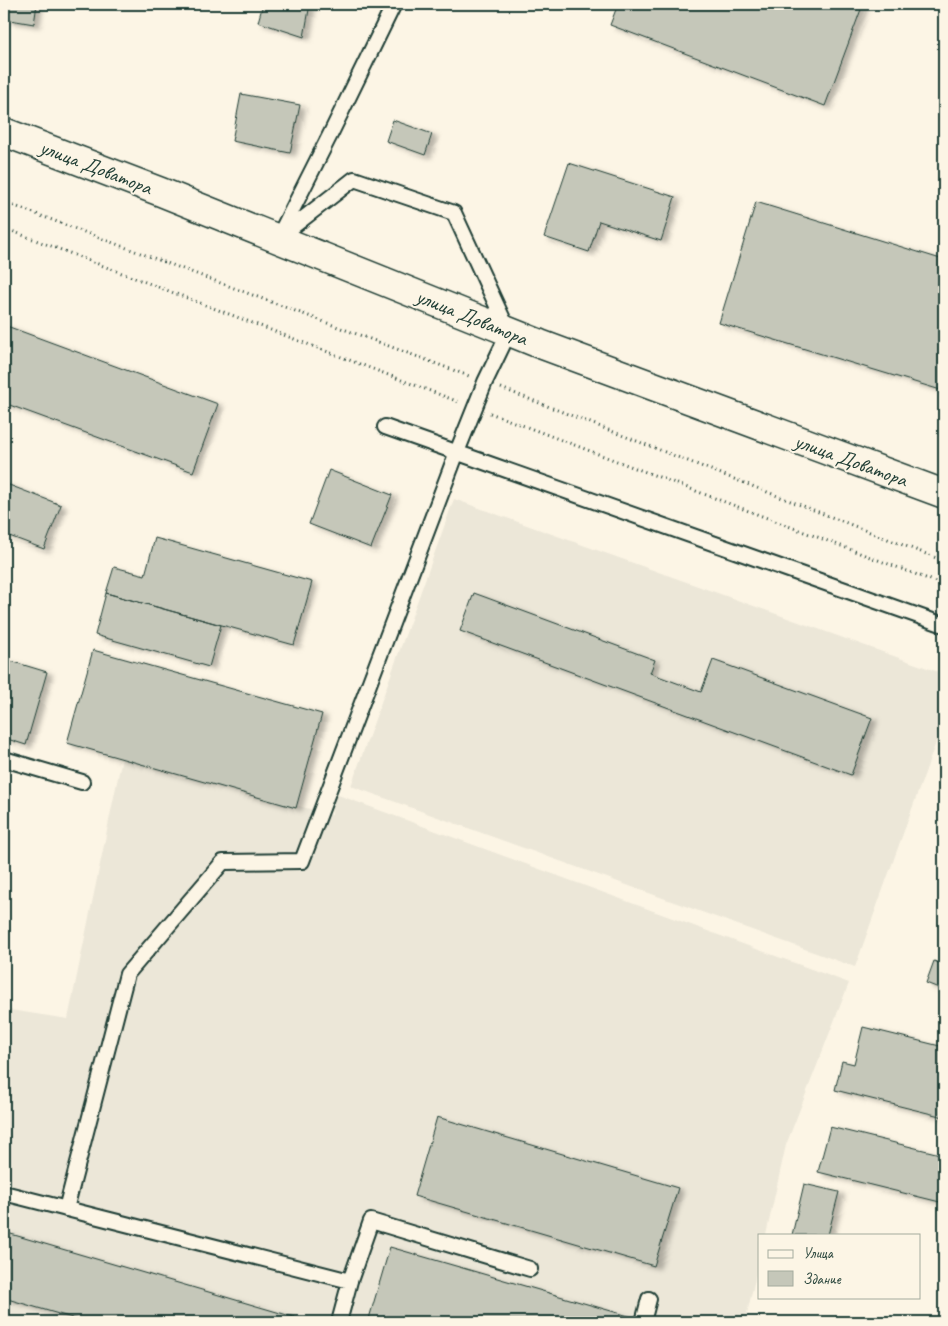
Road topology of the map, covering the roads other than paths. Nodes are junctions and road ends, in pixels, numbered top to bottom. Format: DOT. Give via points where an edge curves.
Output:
graph roads {
  1 [pos="394,4"];
  2 [pos="4,132"];
  3 [pos="277,239"];
  4 [pos="509,332"];
  5 [pos="385,427"];
  6 [pos="458,452"];
  7 [pos="944,494"];
  8 [pos="944,625"];
  9 [pos="4,760"];
  10 [pos="82,782"];
  11 [pos="4,1193"];
  12 [pos="66,1209"];
  13 [pos="530,1269"];
  14 [pos="350,1281"];
  15 [pos="650,1299"];
  16 [pos="339,1322"];
  17 [pos="643,1322"];
  1 -- 3 [label="lane"];
  2 -- 3 [label="main road, улица Доватора"];
  3 -- 4 [label="main road, улица Доватора"];
  3 -- 4 [label="lane" via="354,179 454,213"];
  4 -- 6 [label="lane" via="485,382"];
  4 -- 7 [label="main road, улица Доватора"];
  5 -- 6 [label="lane"];
  6 -- 8 [label="lane"];
  6 -- 12 [label="lane" via="302,861 224,862 127,974"];
  9 -- 10 [label="lane"];
  11 -- 12 [label="lane"];
  12 -- 14 [label="lane"];
  13 -- 14 [label="lane" via="371,1221"];
  14 -- 16 [label="lane"];
  15 -- 17 [label="lane"];
}
